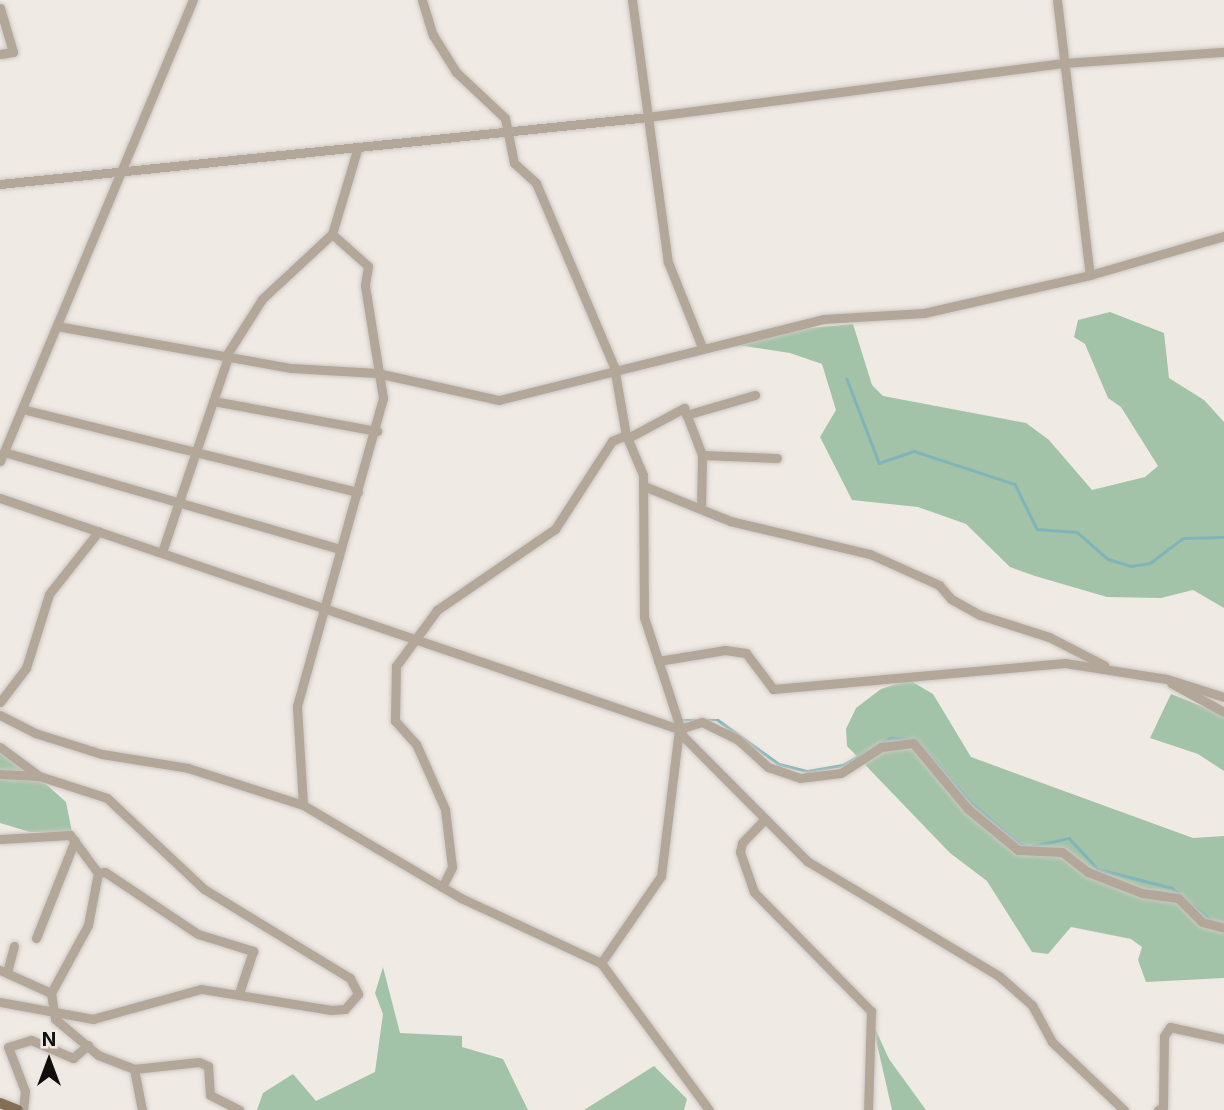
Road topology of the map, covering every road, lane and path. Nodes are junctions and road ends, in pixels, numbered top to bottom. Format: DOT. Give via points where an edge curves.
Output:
graph roads {
  1 [pos="193,0"];
  2 [pos="422,0"];
  3 [pos="632,0"];
  4 [pos="1056,0"];
  5 [pos="0,8"];
  6 [pos="1224,52"];
  7 [pos="0,54"];
  8 [pos="1065,63"];
  9 [pos="648,117"];
  10 [pos="506,132"];
  11 [pos="358,147"];
  12 [pos="121,172"];
  13 [pos="0,184"];
  14 [pos="332,234"];
  15 [pos="1224,236"];
  16 [pos="1090,275"];
  17 [pos="57,326"];
  18 [pos="702,347"];
  19 [pos="227,357"];
  20 [pos="614,367"];
  21 [pos="377,373"];
  22 [pos="755,395"];
  23 [pos="213,401"];
  24 [pos="22,409"];
  25 [pos="686,415"];
  26 [pos="377,432"];
  27 [pos="627,436"];
  28 [pos="196,452"];
  29 [pos="702,455"];
  30 [pos="1,458"];
  31 [pos="778,458"];
  32 [pos="644,486"];
  33 [pos="358,492"];
  34 [pos="0,498"];
  35 [pos="178,503"];
  36 [pos="701,509"];
  37 [pos="99,531"];
  38 [pos="341,549"];
  39 [pos="162,552"];
  40 [pos="326,607"];
  41 [pos="413,637"];
  42 [pos="658,662"];
  43 [pos="1108,668"];
  44 [pos="1167,679"];
  45 [pos="1224,697"];
  46 [pos="0,702"];
  47 [pos="1224,712"];
  48 [pos="0,715"];
  49 [pos="679,729"];
  50 [pos="0,747"];
  51 [pos="0,774"];
  52 [pos="39,776"];
  53 [pos="303,805"];
  54 [pos="765,819"];
  55 [pos="0,839"];
  56 [pos="75,841"];
  57 [pos="98,873"];
  58 [pos="442,887"];
  59 [pos="1224,928"];
  60 [pos="36,938"];
  61 [pos="14,946"];
  62 [pos="601,963"];
  63 [pos="3,971"];
  64 [pos="51,993"];
  65 [pos="239,993"];
  66 [pos="0,1002"];
  67 [pos="54,1014"];
  68 [pos="1224,1039"];
  69 [pos="4,1044"];
  70 [pos="88,1045"];
  71 [pos="134,1069"];
  72 [pos="0,1103"];
  73 [pos="21,1110"];
  74 [pos="142,1110"];
  75 [pos="239,1110"];
  76 [pos="709,1110"];
  77 [pos="868,1110"];
  78 [pos="1124,1110"];
  79 [pos="1157,1110"];
  1 -- 12 [label="street"];
  2 -- 10 [label="street" via="433,35 456,72 505,118"];
  3 -- 9 [label="street"];
  4 -- 8 [label="street"];
  5 -- 7 [label="street" via="13,52"];
  6 -- 8 [label="street"];
  8 -- 9 [label="street"];
  8 -- 16 [label="street"];
  9 -- 10 [label="street"];
  9 -- 18 [label="street" via="667,262"];
  10 -- 11 [label="street"];
  10 -- 20 [label="street" via="514,163 536,183"];
  11 -- 12 [label="street"];
  11 -- 14 [label="street"];
  12 -- 13 [label="street"];
  12 -- 17 [label="street"];
  14 -- 19 [label="street" via="262,299"];
  14 -- 21 [label="street" via="368,266 365,285"];
  15 -- 16 [label="street"];
  16 -- 18 [label="street" via="924,313 823,319"];
  17 -- 19 [label="street"];
  17 -- 24 [label="street"];
  18 -- 20 [label="street"];
  19 -- 21 [label="street"];
  19 -- 23 [label="street"];
  20 -- 21 [label="street" via="499,400"];
  20 -- 27 [label="street"];
  21 -- 26 [label="street" via="383,398"];
  22 -- 25 [label="street"];
  23 -- 26 [label="street"];
  23 -- 28 [label="street"];
  24 -- 28 [label="street"];
  24 -- 30 [label="street"];
  25 -- 27 [label="street" via="684,408"];
  25 -- 29 [label="street"];
  26 -- 33 [label="street"];
  27 -- 32 [label="street"];
  27 -- 41 [label="street" via="612,441 555,529 437,610"];
  28 -- 33 [label="street"];
  28 -- 35 [label="street"];
  29 -- 31 [label="street"];
  29 -- 36 [label="street"];
  30 -- 35 [label="street"];
  32 -- 36 [label="street"];
  32 -- 42 [label="street" via="645,617"];
  33 -- 38 [label="street"];
  34 -- 37 [label="street"];
  35 -- 38 [label="street"];
  35 -- 39 [label="street"];
  36 -- 43 [label="street" via="870,554 939,585 951,599 980,615 1049,637"];
  37 -- 39 [label="street"];
  37 -- 46 [label="street" via="49,594 26,668"];
  38 -- 40 [label="street"];
  39 -- 40 [label="street"];
  40 -- 41 [label="street"];
  40 -- 53 [label="street" via="298,706"];
  41 -- 49 [label="street"];
  41 -- 58 [label="street" via="392,678 392,710 416,744 445,809 452,867"];
  42 -- 43 [label="street" via="724,650 746,653 773,689 1065,663"];
  42 -- 49 [label="street"];
  43 -- 44 [label="street"];
  44 -- 45 [label="street"];
  44 -- 47 [label="street"];
  48 -- 53 [label="street" via="35,733 102,754 197,770"];
  49 -- 54 [label="street"];
  49 -- 59 [label="street" via="702,722 723,730 768,767 800,778 841,773 881,747 913,743 925,751 968,809 1018,850 1062,852 1088,872 1142,893 1178,898 1202,922"];
  49 -- 62 [label="street" via="661,876"];
  50 -- 52 [label="street"];
  51 -- 52 [label="street"];
  52 -- 65 [label="street" via="107,798 204,889 350,978 358,994 345,1009 331,1010"];
  53 -- 58 [label="street"];
  54 -- 77 [label="street" via="742,843 740,852 754,892 871,1011"];
  54 -- 78 [label="street" via="834,880 999,976 1032,1005 1052,1042"];
  55 -- 56 [label="street" via="52,834"];
  56 -- 57 [label="street"];
  56 -- 60 [label="street"];
  57 -- 64 [label="street" via="88,925"];
  57 -- 65 [label="street" via="106,872 198,934 253,951"];
  58 -- 62 [label="street"];
  61 -- 63 [label="street"];
  62 -- 76 [label="street"];
  63 -- 64 [label="street"];
  64 -- 67 [label="street"];
  65 -- 67 [label="street" via="201,989 93,1019"];
  66 -- 67 [label="street"];
  67 -- 70 [label="street"];
  68 -- 79 [label="street" via="1170,1027 1164,1036 1163,1107"];
  69 -- 70 [label="street" via="30,1040 74,1058"];
  69 -- 73 [label="street" via="25,1091"];
  70 -- 71 [label="street" via="99,1055"];
  71 -- 74 [label="street"];
  71 -- 75 [label="street" via="199,1062 208,1066 210,1096"];
  72 -- 73 [label="main road"];
}
